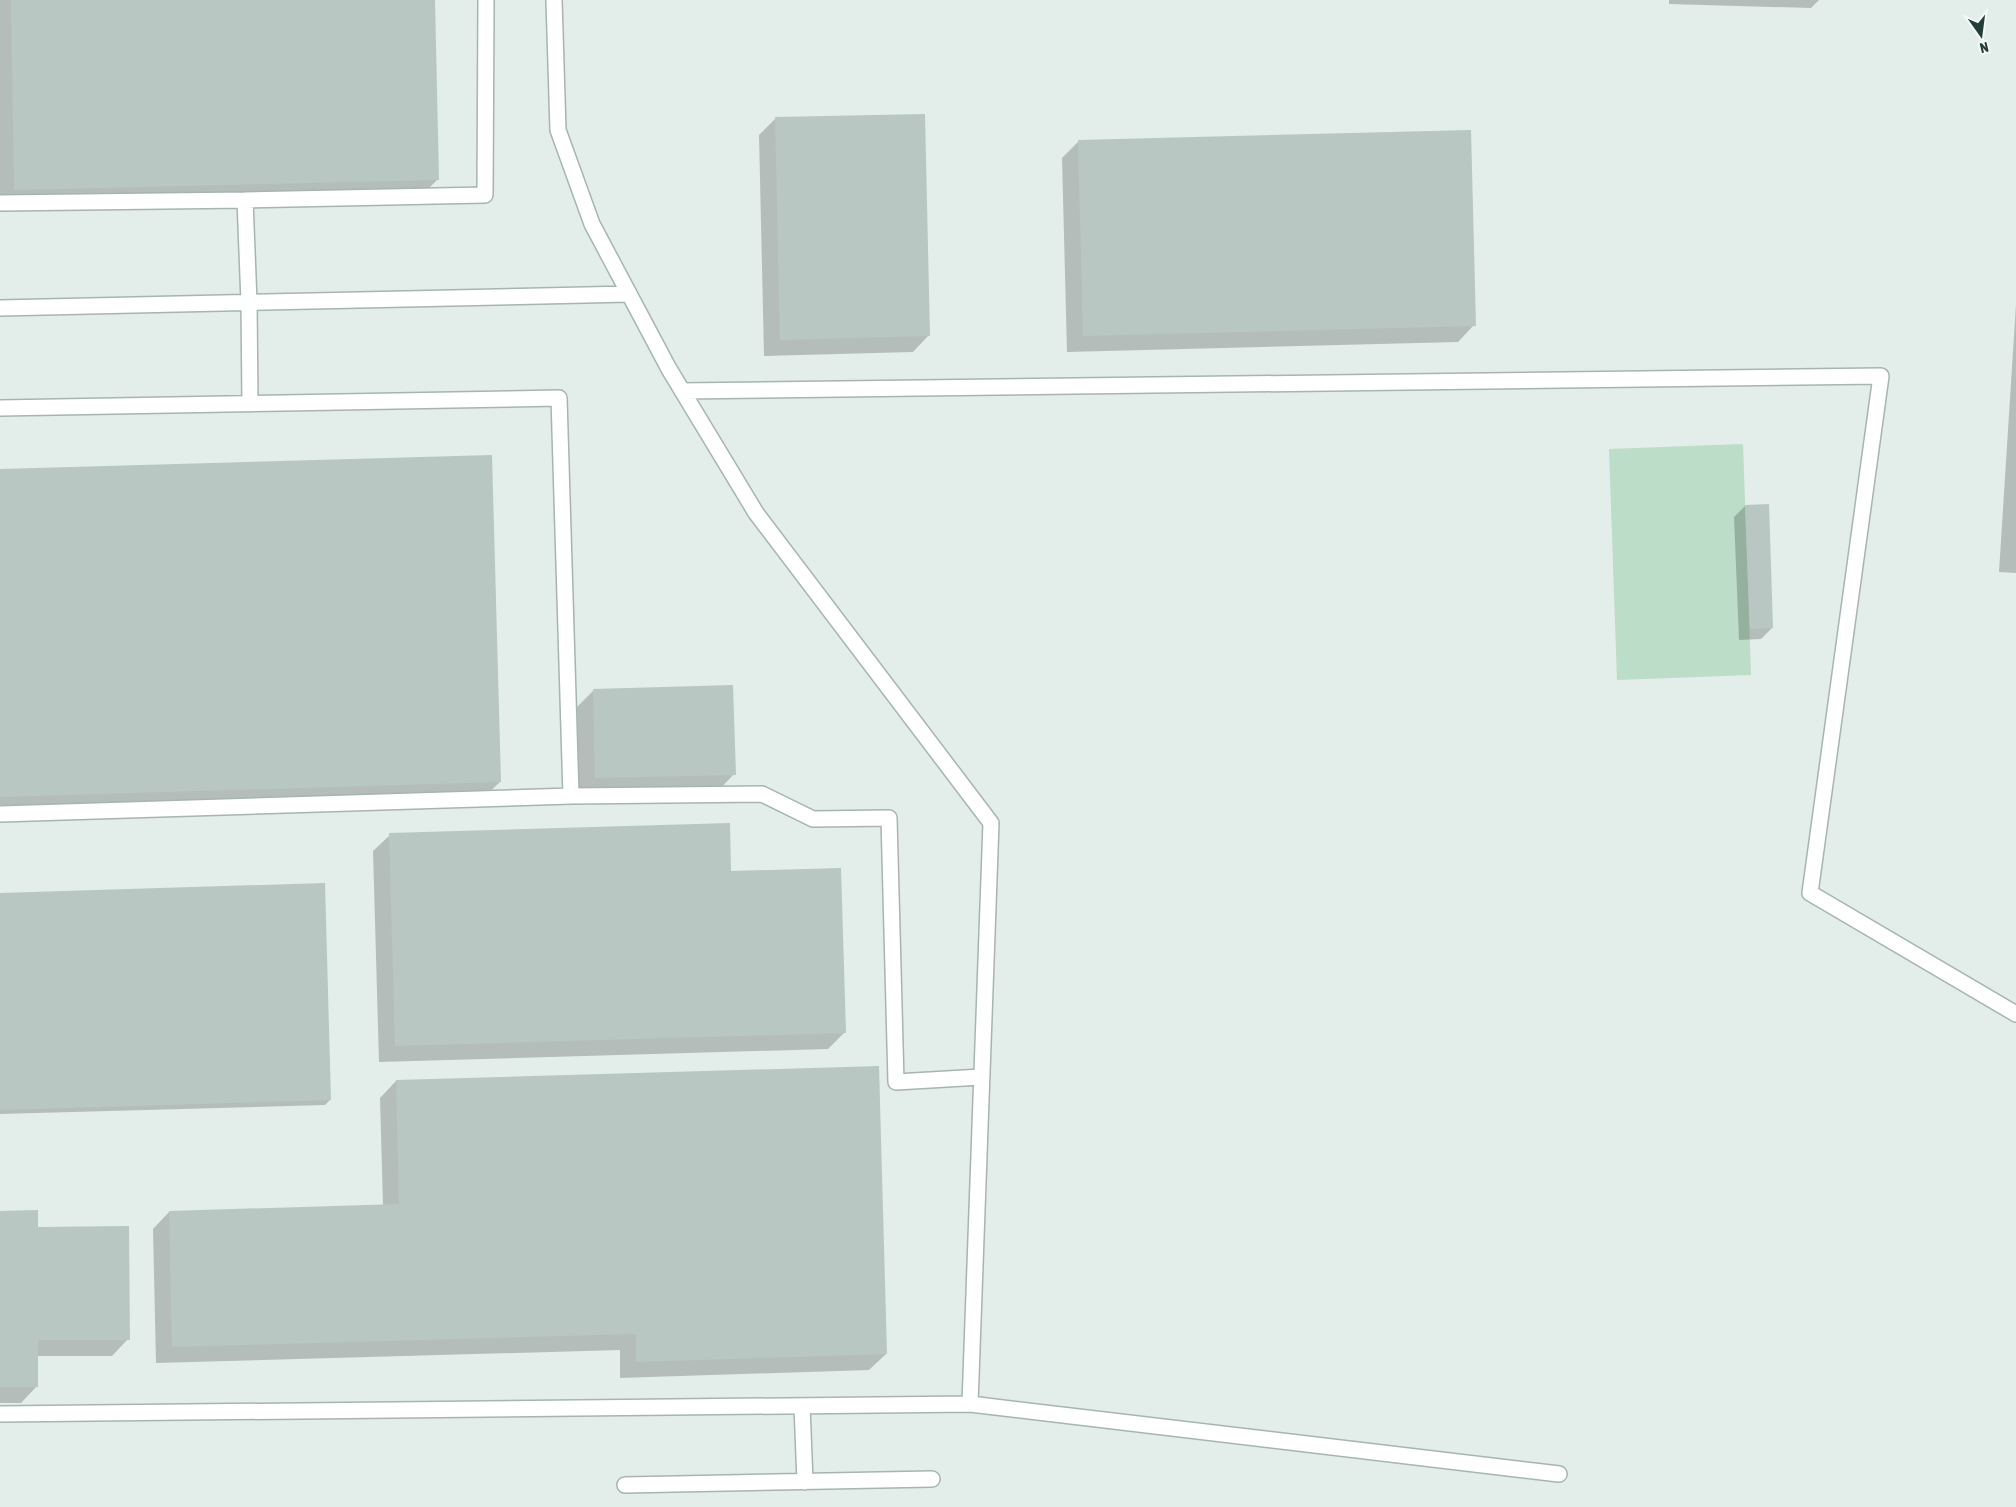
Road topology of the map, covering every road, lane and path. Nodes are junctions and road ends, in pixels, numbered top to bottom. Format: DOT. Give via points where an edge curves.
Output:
graph roads {
  1 [pos="486,0"];
  2 [pos="554,0"];
  3 [pos="245,200"];
  4 [pos="0,204"];
  5 [pos="629,294"];
  6 [pos="249,302"];
  7 [pos="0,308"];
  8 [pos="682,391"];
  9 [pos="250,404"];
  10 [pos="0,408"];
  11 [pos="571,796"];
  12 [pos="0,814"];
  13 [pos="2016,1014"];
  14 [pos="981,1077"];
  15 [pos="970,1404"];
  16 [pos="802,1406"];
  17 [pos="0,1414"];
  18 [pos="1558,1474"];
  19 [pos="932,1480"];
  20 [pos="805,1482"];
  21 [pos="625,1485"];
  1 -- 3 [label="lane" via="485,195"];
  2 -- 5 [label="lane" via="558,130 592,224"];
  3 -- 4 [label="lane"];
  3 -- 6 [label="lane"];
  5 -- 6 [label="lane"];
  5 -- 8 [label="lane"];
  6 -- 7 [label="lane"];
  6 -- 9 [label="lane"];
  8 -- 13 [label="lane" via="1881,376 1810,893"];
  8 -- 14 [label="lane" via="756,514 990,823"];
  9 -- 10 [label="lane"];
  9 -- 11 [label="lane" via="559,398"];
  11 -- 12 [label="lane"];
  11 -- 14 [label="lane" via="762,794 813,819 889,818 896,1082"];
  14 -- 15 [label="lane"];
  15 -- 16 [label="lane"];
  15 -- 18 [label="lane"];
  16 -- 17 [label="lane"];
  16 -- 20 [label="lane"];
  19 -- 20 [label="lane"];
  20 -- 21 [label="lane"];
}
